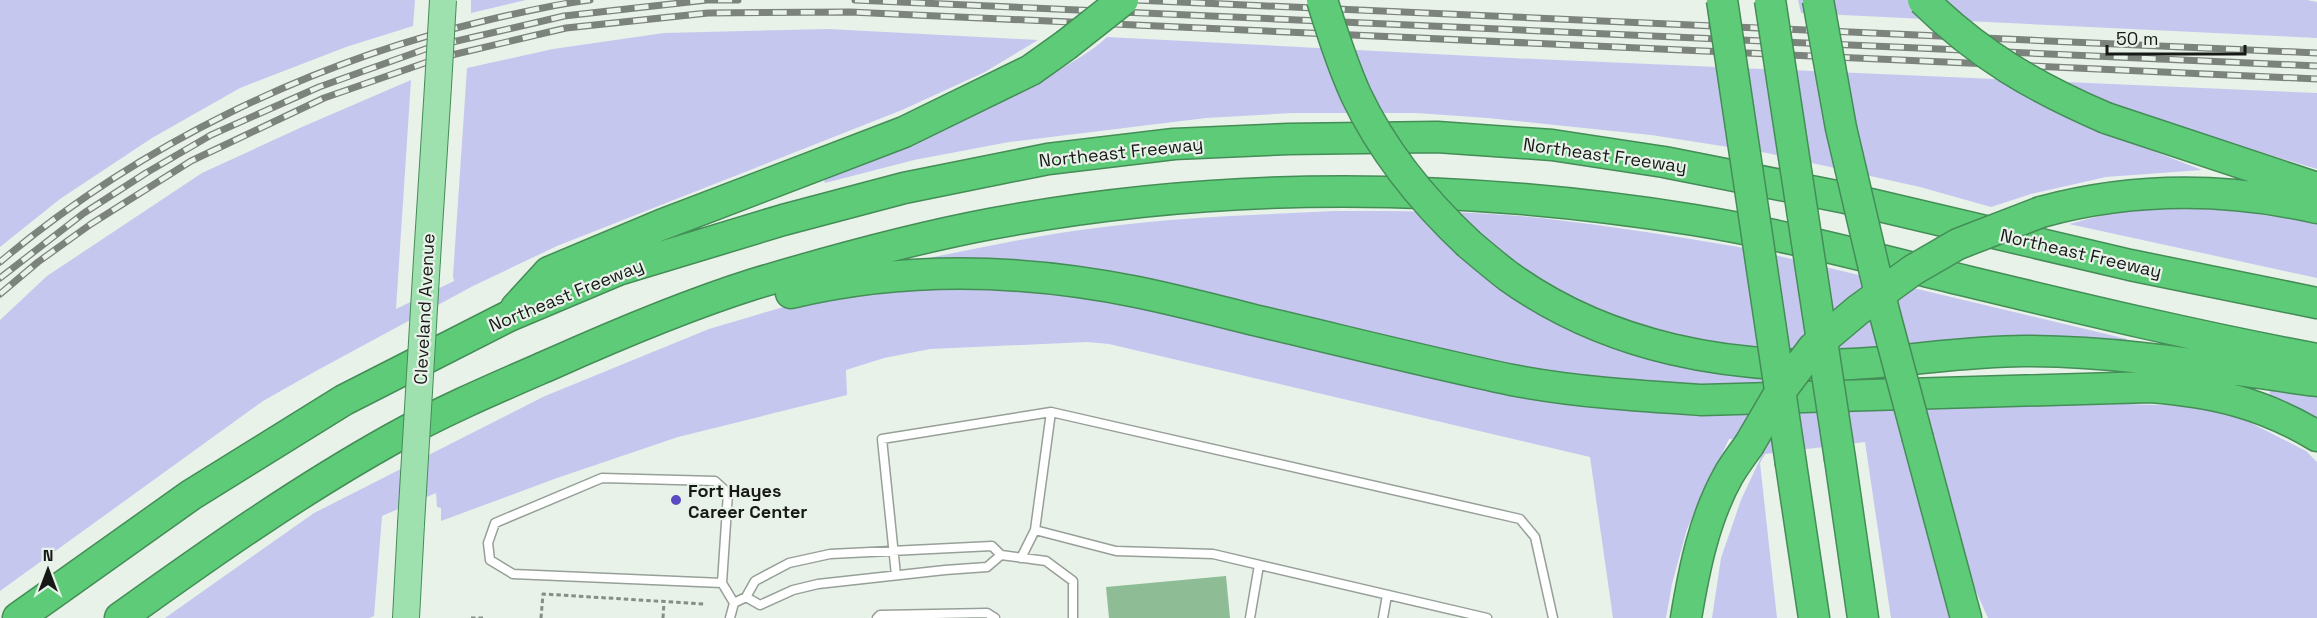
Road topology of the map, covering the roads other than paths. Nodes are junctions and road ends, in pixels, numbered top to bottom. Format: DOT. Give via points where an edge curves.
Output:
graph roads {
  1 [pos="443,0"];
  2 [pos="1123,0"];
  3 [pos="1322,0"];
  4 [pos="1722,0"];
  5 [pos="1770,0"];
  6 [pos="1818,0"];
  7 [pos="1923,0"];
  8 [pos="2317,188"];
  9 [pos="2317,208"];
  10 [pos="2317,303"];
  11 [pos="508,316"];
  12 [pos="630,329"];
  13 [pos="2317,358"];
  14 [pos="2317,381"];
  15 [pos="1051,412"];
  16 [pos="2317,436"];
  17 [pos="1749,445"];
  18 [pos="1035,530"];
  19 [pos="894,551"];
  20 [pos="1001,555"];
  21 [pos="1021,558"];
  22 [pos="1259,565"];
  23 [pos="896,575"];
  24 [pos="722,583"];
  25 [pos="1387,595"];
  26 [pos="746,597"];
  27 [pos="734,603"];
  28 [pos="18,618"];
  29 [pos="120,618"];
  30 [pos="406,618"];
  31 [pos="730,618"];
  32 [pos="877,618"];
  33 [pos="995,618"];
  34 [pos="1073,618"];
  35 [pos="1250,618"];
  36 [pos="1383,618"];
  37 [pos="1486,618"];
  38 [pos="1553,618"];
  39 [pos="1686,618"];
  40 [pos="1703,618"];
  41 [pos="1814,618"];
  42 [pos="1863,618"];
  43 [pos="1966,618"];
  1 -- 30 [label="main road, Cleveland Avenue, bridge"];
  2 -- 11 [label="highway, bridge" via="1031,70 904,132 549,272"];
  3 -- 14 [label="highway, bridge" via="1357,97 1405,175 1439,216 1509,276 1602,328 1700,357 1739,362 1853,364 1969,353 2098,353"];
  4 -- 41 [label="highway, bridge"];
  5 -- 42 [label="highway, bridge"];
  6 -- 43 [label="highway, bridge" via="1841,128 1884,311"];
  7 -- 8 [label="highway, bridge" via="1995,61 2062,99 2106,118"];
  9 -- 17 [label="highway, bridge" via="2279,199 2168,192 2082,201 2001,226 1958,244 1913,270 1813,348 1780,392"];
  10 -- 11 [label="highway, Northeast Freeway" via="1664,162 1552,145 1437,137 1174,144 1048,159 904,188 783,220 618,270"];
  11 -- 28 [label="highway, Northeast Freeway" via="344,400 191,495"];
  12 -- 13 [label="highway" via="749,286 990,224 1124,204 1246,194 1369,191 1483,195 1698,220 2159,327"];
  12 -- 16 [label="highway" via="817,286 951,273 1016,275 1138,292 1515,380 1588,390 1702,400 2151,387 2232,399 2268,410"];
  12 -- 29 [label="highway" via="458,405 390,440 220,547"];
  15 -- 18 [label="lane"];
  15 -- 19 [label="lane" via="882,439"];
  15 -- 38 [label="lane" via="1520,519 1535,537"];
  17 -- 39 [label="highway" via="1728,476 1709,522 1694,570"];
  17 -- 40 [label="highway" via="1714,543"];
  18 -- 21 [label="lane"];
  18 -- 22 [label="lane" via="1116,551 1213,554"];
  19 -- 20 [label="lane" via="992,546"];
  19 -- 23 [label="lane"];
  19 -- 26 [label="lane" via="830,554 789,562 755,581"];
  20 -- 21 [label="lane"];
  20 -- 23 [label="lane" via="987,567"];
  21 -- 34 [label="lane" via="1046,561 1073,581"];
  22 -- 25 [label="lane"];
  22 -- 35 [label="lane"];
  23 -- 26 [label="lane" via="818,584 760,605"];
  24 -- 24 [label="lane" via="513,574 490,560 488,543 495,523 602,478 715,481 728,493"];
  24 -- 27 [label="lane"];
  25 -- 36 [label="lane"];
  25 -- 37 [label="lane"];
  26 -- 27 [label="lane"];
  27 -- 31 [label="lane"];
  32 -- 33 [label="lane" via="987,613"];
}
